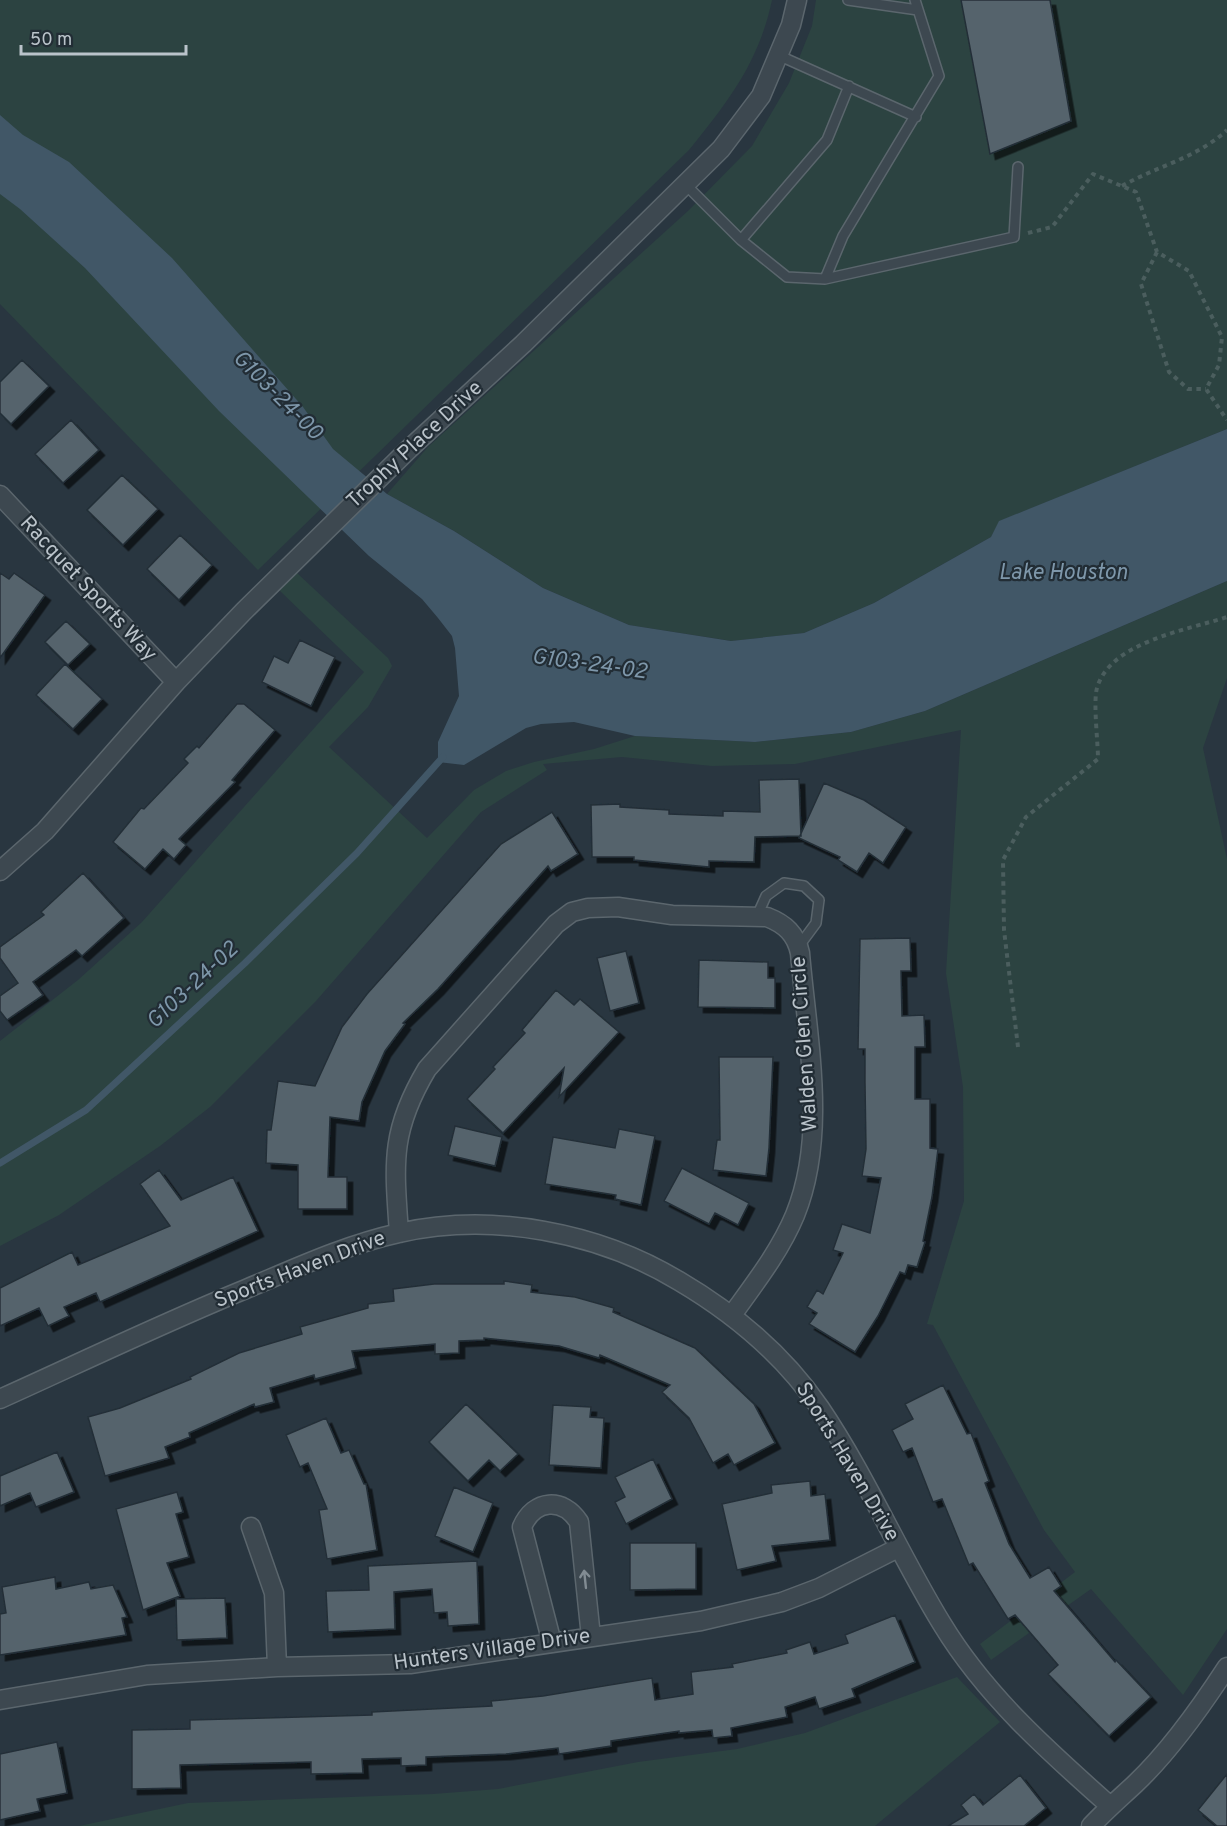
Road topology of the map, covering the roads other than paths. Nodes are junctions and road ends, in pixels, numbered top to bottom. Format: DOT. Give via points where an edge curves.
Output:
graph roads {
  1 [pos="797,0"];
  2 [pos="848,0"];
  3 [pos="917,5"];
  4 [pos="780,56"];
  5 [pos="849,86"];
  6 [pos="916,117"];
  7 [pos="1018,167"];
  8 [pos="685,184"];
  9 [pos="741,240"];
  10 [pos="825,279"];
  11 [pos="0,495"];
  12 [pos="176,682"];
  13 [pos="0,871"];
  14 [pos="757,916"];
  15 [pos="799,946"];
  16 [pos="399,1233"];
  17 [pos="732,1315"];
  18 [pos="0,1399"];
  19 [pos="251,1527"];
  20 [pos="898,1548"];
  21 [pos="591,1637"];
  22 [pos="552,1643"];
  23 [pos="277,1667"];
  24 [pos="1227,1667"];
  25 [pos="0,1700"];
  26 [pos="1109,1805"];
  27 [pos="1091,1826"];
  1 -- 4 [label="street, Trophy Place Drive"];
  2 -- 3 [label="lane"];
  3 -- 6 [label="lane" via="939,76"];
  4 -- 5 [label="lane"];
  4 -- 8 [label="street, Trophy Place Drive" via="743,123"];
  5 -- 6 [label="lane"];
  5 -- 9 [label="lane" via="827,140"];
  6 -- 10 [label="lane" via="843,236"];
  7 -- 10 [label="lane" via="1014,237"];
  8 -- 9 [label="lane"];
  8 -- 12 [label="street, Trophy Place Drive" via="300,555"];
  9 -- 10 [label="lane" via="787,277"];
  11 -- 12 [label="street, Racquet Sports Way"];
  12 -- 13 [label="street, Trophy Place Drive" via="45,831"];
  14 -- 15 [label="street, Walden Glen Circle" via="779,922 794,935"];
  14 -- 15 [label="lane" via="766,896 784,883 804,886 819,900 818,912 816,923"];
  14 -- 16 [label="street, Walden Glen Circle" via="672,915 588,908 572,912 556,924 427,1069 411,1095 395,1152"];
  15 -- 17 [label="street, Walden Glen Circle" via="813,1105 806,1176 789,1227"];
  16 -- 17 [label="street, Sports Haven Drive" via="467,1226 569,1236 654,1267"];
  16 -- 18 [label="street, Sports Haven Drive" via="316,1259"];
  17 -- 20 [label="street, Sports Haven Drive" via="768,1346 821,1409"];
  19 -- 23 [label="street" via="274,1593"];
  20 -- 21 [label="street, Hunters Village Drive" via="819,1588 752,1611"];
  20 -- 26 [label="street, Sports Haven Drive" via="975,1672 1040,1744"];
  21 -- 22 [label="street, Hunters Village Drive"];
  21 -- 22 [label="street, one-way" via="579,1522 572,1510 549,1505 528,1514 522,1527"];
  22 -- 23 [label="street, Hunters Village Drive" via="410,1664"];
  23 -- 25 [label="street, Hunters Village Drive" via="147,1675"];
  24 -- 26 [label="street" via="1136,1784"];
  26 -- 27 [label="street"];
}
